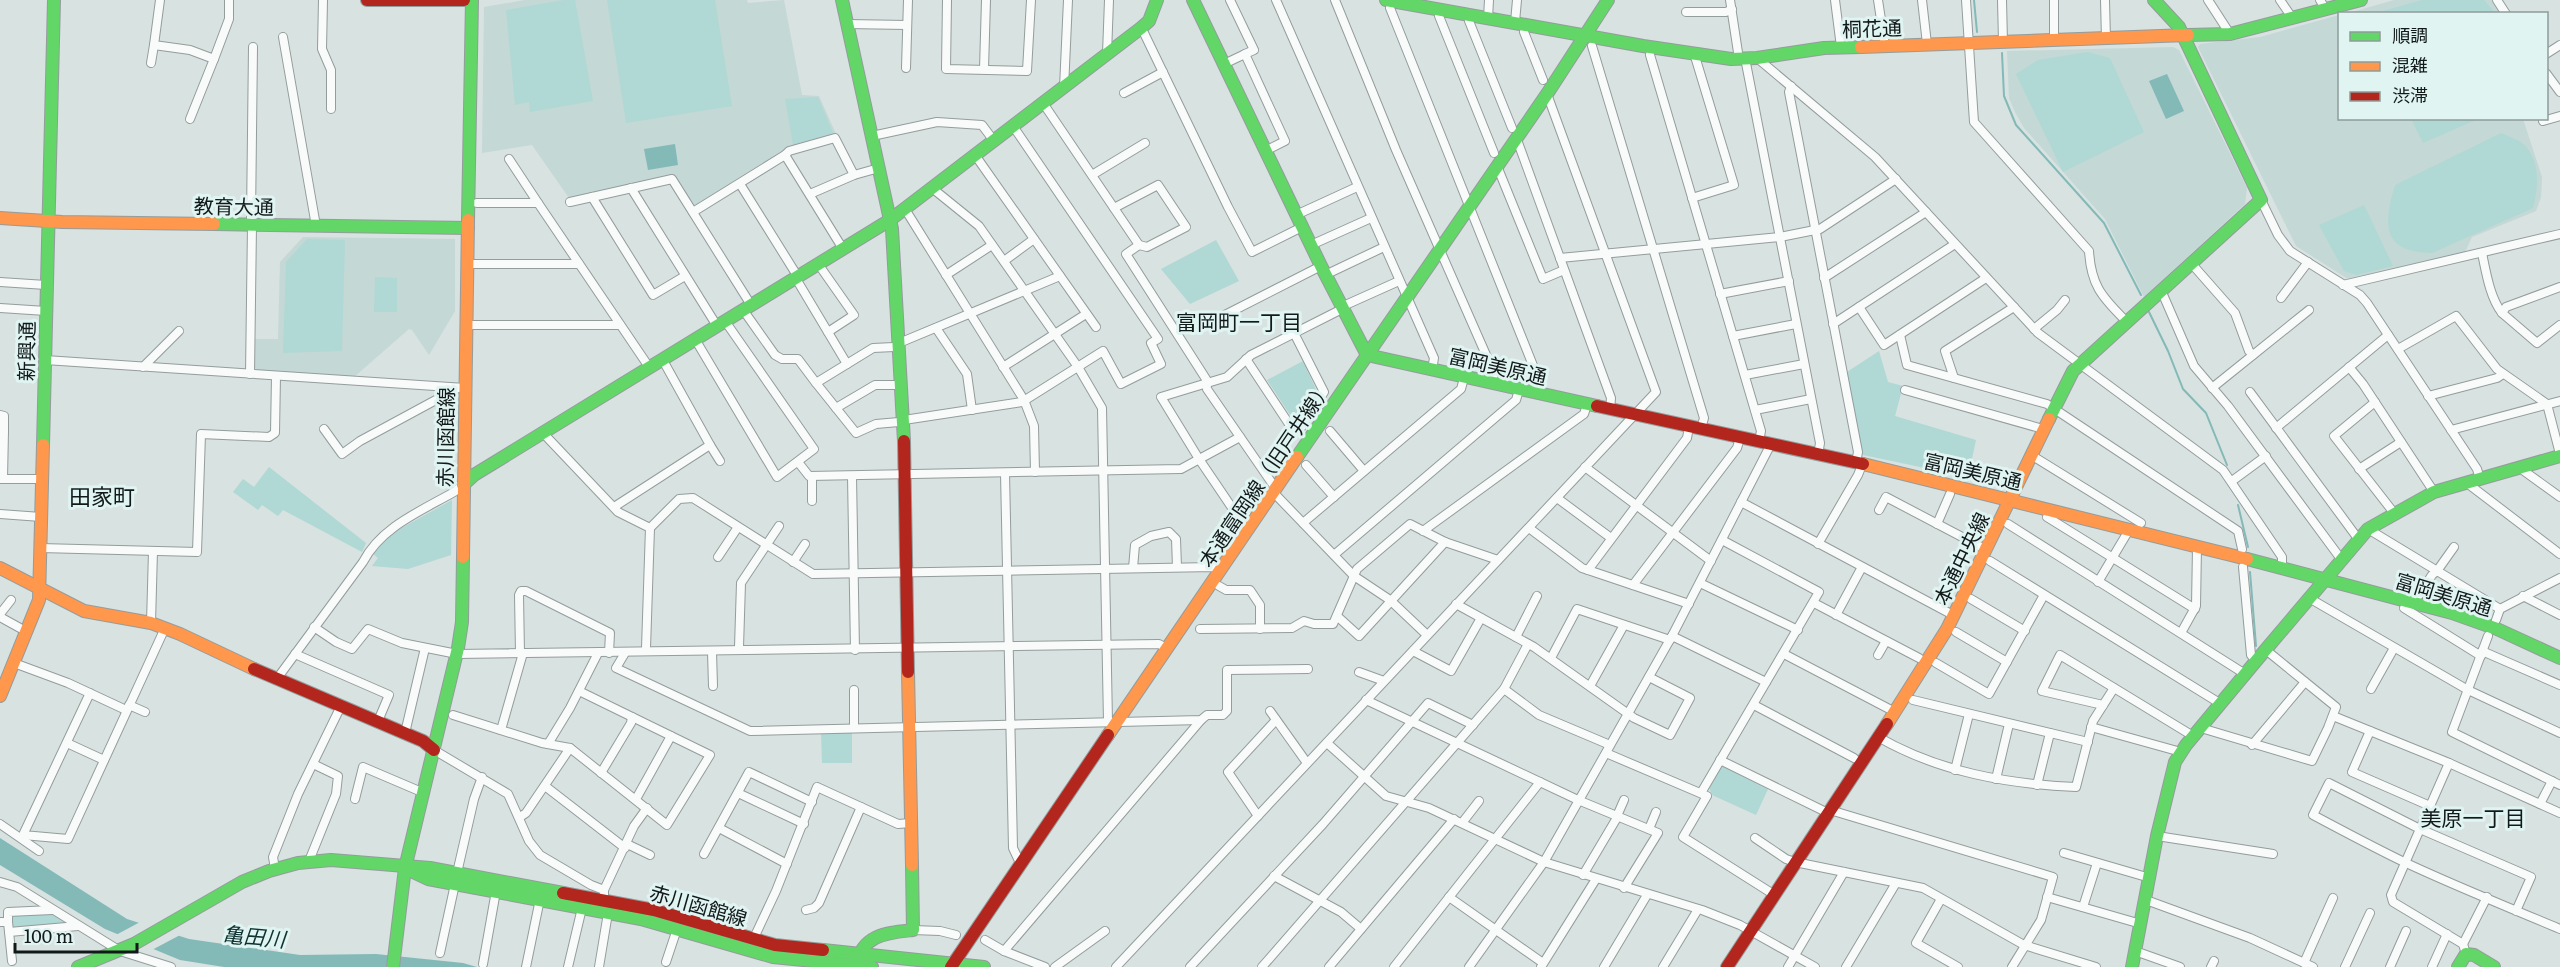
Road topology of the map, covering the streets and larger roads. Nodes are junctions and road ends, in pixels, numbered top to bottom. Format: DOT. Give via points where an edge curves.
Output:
graph roads {
  1 [pos="54,0"];
  2 [pos="160,0"];
  3 [pos="230,0"];
  4 [pos="323,0"];
  5 [pos="368,0"];
  6 [pos="464,0"];
  7 [pos="472,0"];
  8 [pos="842,0"];
  9 [pos="908,0"];
  10 [pos="947,0"];
  11 [pos="986,0"];
  12 [pos="1031,0"];
  13 [pos="1068,0"];
  14 [pos="1109,0"];
  15 [pos="1157,0"];
  16 [pos="1193,0"];
  17 [pos="1230,0"];
  18 [pos="1276,0"];
  19 [pos="1335,0"];
  20 [pos="1490,0"];
  21 [pos="1517,0"];
  22 [pos="1608,0"];
  23 [pos="1835,0"];
  24 [pos="1878,0"];
  25 [pos="1922,0"];
  26 [pos="1966,0"];
  27 [pos="2002,0"];
  28 [pos="2054,0"];
  29 [pos="2105,0"];
  30 [pos="2154,0"];
  31 [pos="2208,0"];
  32 [pos="2280,0"];
  33 [pos="2361,0"];
  34 [pos="1388,4"];
  35 [pos="1731,5"];
  36 [pos="2323,5"];
  37 [pos="1686,12"];
  38 [pos="1439,16"];
  39 [pos="1488,18"];
  40 [pos="2293,19"];
  41 [pos="1469,21"];
  42 [pos="1515,22"];
  43 [pos="847,24"];
  44 [pos="907,25"];
  45 [pos="1524,32"];
  46 [pos="1144,33"];
  47 [pos="2230,34"];
  48 [pos="1585,36"];
  49 [pos="2184,36"];
  50 [pos="283,37"];
  51 [pos="2106,39"];
  52 [pos="2054,40"];
  53 [pos="2003,42"];
  54 [pos="1970,43"];
  55 [pos="1928,44"];
  56 [pos="154,45"];
  57 [pos="253,46"];
  58 [pos="1592,46"];
  59 [pos="1885,46"];
  60 [pos="1841,47"];
  61 [pos="1694,53"];
  62 [pos="1107,54"];
  63 [pos="1245,54"];
  64 [pos="1650,55"];
  65 [pos="1747,58"];
  66 [pos="214,59"];
  67 [pos="151,63"];
  68 [pos="1224,64"];
  69 [pos="906,68"];
  70 [pos="984,69"];
  71 [pos="1163,72"];
  72 [pos="2548,74"];
  73 [pos="1543,81"];
  74 [pos="1791,86"];
  75 [pos="1064,88"];
  76 [pos="2560,92"];
  77 [pos="1124,93"];
  78 [pos="1547,94"];
  79 [pos="1043,103"];
  80 [pos="331,108"];
  81 [pos="190,119"];
  82 [pos="2546,120"];
  83 [pos="2543,121"];
  84 [pos="1013,126"];
  85 [pos="1514,133"];
  86 [pos="872,136"];
  87 [pos="994,141"];
  88 [pos="1145,142"];
  89 [pos="1265,151"];
  90 [pos="1494,153"];
  91 [pos="785,155"];
  92 [pos="975,155"];
  93 [pos="509,159"];
  94 [pos="1497,166"];
  95 [pos="879,168"];
  96 [pos="854,175"];
  97 [pos="1092,175"];
  98 [pos="1896,179"];
  99 [pos="740,184"];
  100 [pos="1358,187"];
  101 [pos="631,188"];
  102 [pos="932,188"];
  103 [pos="810,194"];
  104 [pos="592,197"];
  105 [pos="1692,198"];
  106 [pos="2261,200"];
  107 [pos="570,202"];
  108 [pos="477,203"];
  109 [pos="538,203"];
  110 [pos="1469,206"];
  111 [pos="1114,208"];
  112 [pos="905,209"];
  113 [pos="693,212"];
  114 [pos="1926,212"];
  115 [pos="1296,214"];
  116 [pos="0,218"];
  117 [pos="1371,218"];
  118 [pos="890,220"];
  119 [pos="252,221"];
  120 [pos="48,222"];
  121 [pos="316,226"];
  122 [pos="1302,227"];
  123 [pos="468,228"];
  124 [pos="1815,230"];
  125 [pos="2560,234"];
  126 [pos="1780,237"];
  127 [pos="1034,239"];
  128 [pos="992,244"];
  129 [pos="1706,244"];
  130 [pos="1955,244"];
  131 [pos="1139,245"];
  132 [pos="1311,245"];
  133 [pos="1384,247"];
  134 [pos="843,249"];
  135 [pos="1439,249"];
  136 [pos="1653,250"];
  137 [pos="2482,253"];
  138 [pos="1605,254"];
  139 [pos="1560,258"];
  140 [pos="1004,261"];
  141 [pos="2308,262"];
  142 [pos="2191,263"];
  143 [pos="467,264"];
  144 [pos="579,264"];
  145 [pos="821,268"];
  146 [pos="1564,270"];
  147 [pos="1323,271"];
  148 [pos="685,276"];
  149 [pos="946,276"];
  150 [pos="1060,276"];
  151 [pos="1824,278"];
  152 [pos="1986,278"];
  153 [pos="798,279"];
  154 [pos="1399,281"];
  155 [pos="1789,281"];
  156 [pos="0,282"];
  157 [pos="46,285"];
  158 [pos="2343,285"];
  159 [pos="2560,286"];
  160 [pos="2161,290"];
  161 [pos="1024,291"];
  162 [pos="1720,294"];
  163 [pos="1406,296"];
  164 [pos="2281,298"];
  165 [pos="2065,300"];
  166 [pos="1859,307"];
  167 [pos="2014,307"];
  168 [pos="0,308"];
  169 [pos="1341,308"];
  170 [pos="749,309"];
  171 [pos="46,310"];
  172 [pos="2310,310"];
  173 [pos="970,313"];
  174 [pos="2502,313"];
  175 [pos="1086,314"];
  176 [pos="2123,318"];
  177 [pos="1213,321"];
  178 [pos="721,323"];
  179 [pos="1796,324"];
  180 [pos="1833,324"];
  181 [pos="466,325"];
  182 [pos="620,325"];
  183 [pos="2560,325"];
  184 [pos="1096,327"];
  185 [pos="936,328"];
  186 [pos="2034,328"];
  187 [pos="179,331"];
  188 [pos="828,332"];
  189 [pos="1294,333"];
  190 [pos="1055,334"];
  191 [pos="1899,335"];
  192 [pos="2388,335"];
  193 [pos="1733,336"];
  194 [pos="695,339"];
  195 [pos="897,345"];
  196 [pos="2398,350"];
  197 [pos="1367,354"];
  198 [pos="2253,355"];
  199 [pos="1246,359"];
  200 [pos="45,360"];
  201 [pos="665,364"];
  202 [pos="847,364"];
  203 [pos="1804,364"];
  204 [pos="2080,365"];
  205 [pos="1078,366"];
  206 [pos="143,367"];
  207 [pos="650,367"];
  208 [pos="1003,367"];
  209 [pos="2349,367"];
  210 [pos="1432,370"];
  211 [pos="250,374"];
  212 [pos="2503,374"];
  213 [pos="1745,375"];
  214 [pos="276,376"];
  215 [pos="1464,378"];
  216 [pos="1954,378"];
  217 [pos="816,383"];
  218 [pos="1207,383"];
  219 [pos="1491,384"];
  220 [pos="897,385"];
  221 [pos="461,388"];
  222 [pos="2212,388"];
  223 [pos="1519,390"];
  224 [pos="1905,390"];
  225 [pos="2250,392"];
  226 [pos="1538,394"];
  227 [pos="2428,396"];
  228 [pos="1811,399"];
  229 [pos="1024,400"];
  230 [pos="2560,400"];
  231 [pos="2375,402"];
  232 [pos="2547,404"];
  233 [pos="1587,405"];
  234 [pos="836,408"];
  235 [pos="2054,408"];
  236 [pos="972,410"];
  237 [pos="1610,410"];
  238 [pos="1755,410"];
  239 [pos="0,415"];
  240 [pos="1636,415"];
  241 [pos="901,421"];
  242 [pos="1695,428"];
  243 [pos="2276,428"];
  244 [pos="324,429"];
  245 [pos="2043,429"];
  246 [pos="2451,430"];
  247 [pos="1330,431"];
  248 [pos="2,432"];
  249 [pos="543,433"];
  250 [pos="1240,437"];
  251 [pos="1740,438"];
  252 [pos="2401,442"];
  253 [pos="1765,443"];
  254 [pos="710,445"];
  255 [pos="1818,455"];
  256 [pos="2031,455"];
  257 [pos="2560,455"];
  258 [pos="2266,456"];
  259 [pos="1199,459"];
  260 [pos="720,461"];
  261 [pos="798,462"];
  262 [pos="1859,464"];
  263 [pos="1306,465"];
  264 [pos="1585,467"];
  265 [pos="2359,469"];
  266 [pos="1103,470"];
  267 [pos="1364,471"];
  268 [pos="2524,471"];
  269 [pos="1035,472"];
  270 [pos="1005,473"];
  271 [pos="905,474"];
  272 [pos="812,476"];
  273 [pos="852,476"];
  274 [pos="1,479"];
  275 [pos="42,479"];
  276 [pos="2480,479"];
  277 [pos="2232,482"];
  278 [pos="2467,483"];
  279 [pos="463,484"];
  280 [pos="1275,491"];
  281 [pos="2434,492"];
  282 [pos="1950,494"];
  283 [pos="1334,497"];
  284 [pos="1557,498"];
  285 [pos="2560,498"];
  286 [pos="2010,499"];
  287 [pos="812,501"];
  288 [pos="1741,502"];
  289 [pos="1636,505"];
  290 [pos="614,507"];
  291 [pos="1879,510"];
  292 [pos="2394,513"];
  293 [pos="0,514"];
  294 [pos="41,517"];
  295 [pos="2047,517"];
  296 [pos="1303,523"];
  297 [pos="2141,523"];
  298 [pos="1243,524"];
  299 [pos="1937,524"];
  300 [pos="2008,524"];
  301 [pos="779,526"];
  302 [pos="738,527"];
  303 [pos="650,528"];
  304 [pos="1529,528"];
  305 [pos="2368,529"];
  306 [pos="2130,530"];
  307 [pos="1423,531"];
  308 [pos="1673,532"];
  309 [pos="1611,538"];
  310 [pos="1722,540"];
  311 [pos="2359,540"];
  312 [pos="1445,542"];
  313 [pos="805,544"];
  314 [pos="1818,544"];
  315 [pos="766,545"];
  316 [pos="2197,547"];
  317 [pos="2454,547"];
  318 [pos="40,548"];
  319 [pos="2242,549"];
  320 [pos="153,551"];
  321 [pos="2560,554"];
  322 [pos="1334,555"];
  323 [pos="1987,555"];
  324 [pos="718,557"];
  325 [pos="2113,558"];
  326 [pos="2341,559"];
  327 [pos="1498,560"];
  328 [pos="1711,561"];
  329 [pos="793,562"];
  330 [pos="1177,567"];
  331 [pos="1862,567"];
  332 [pos="2243,567"];
  333 [pos="0,568"];
  334 [pos="1133,568"];
  335 [pos="1105,569"];
  336 [pos="2282,569"];
  337 [pos="1588,570"];
  338 [pos="1007,571"];
  339 [pos="1221,571"];
  340 [pos="2437,571"];
  341 [pos="907,572"];
  342 [pos="853,574"];
  343 [pos="1354,576"];
  344 [pos="2560,578"];
  345 [pos="2326,579"];
  346 [pos="2098,582"];
  347 [pos="1700,583"];
  348 [pos="1633,585"];
  349 [pos="1219,586"];
  350 [pos="40,589"];
  351 [pos="2044,595"];
  352 [pos="2419,595"];
  353 [pos="1537,596"];
  354 [pos="2523,596"];
  355 [pos="2308,598"];
  356 [pos="1971,599"];
  357 [pos="11,600"];
  358 [pos="1390,600"];
  359 [pos="1814,603"];
  360 [pos="1456,604"];
  361 [pos="1689,604"];
  362 [pos="2404,608"];
  363 [pos="2195,609"];
  364 [pos="2500,609"];
  365 [pos="0,615"];
  366 [pos="1836,615"];
  367 [pos="1953,615"];
  368 [pos="2560,615"];
  369 [pos="1337,616"];
  370 [pos="1481,618"];
  371 [pos="2496,620"];
  372 [pos="151,623"];
  373 [pos="1624,625"];
  374 [pos="314,627"];
  375 [pos="20,628"];
  376 [pos="165,628"];
  377 [pos="1260,628"];
  378 [pos="1200,629"];
  379 [pos="1798,630"];
  380 [pos="2025,631"];
  381 [pos="1956,632"];
  382 [pos="2181,633"];
  383 [pos="1427,635"];
  384 [pos="2488,636"];
  385 [pos="1516,637"];
  386 [pos="1671,638"];
  387 [pos="1886,641"];
  388 [pos="1528,644"];
  389 [pos="1106,645"];
  390 [pos="739,647"];
  391 [pos="1008,647"];
  392 [pos="426,648"];
  393 [pos="646,648"];
  394 [pos="2394,648"];
  395 [pos="908,649"];
  396 [pos="1168,649"];
  397 [pos="855,650"];
  398 [pos="2265,650"];
  399 [pos="1413,651"];
  400 [pos="609,652"];
  401 [pos="712,652"];
  402 [pos="522,653"];
  403 [pos="598,653"];
  404 [pos="625,653"];
  405 [pos="2482,653"];
  406 [pos="295,654"];
  407 [pos="457,654"];
  408 [pos="1784,654"];
  409 [pos="1878,656"];
  410 [pos="1551,658"];
  411 [pos="1919,658"];
  412 [pos="2560,658"];
  413 [pos="2256,661"];
  414 [pos="2007,662"];
  415 [pos="14,663"];
  416 [pos="1936,663"];
  417 [pos="1308,669"];
  418 [pos="1359,672"];
  419 [pos="2245,674"];
  420 [pos="1649,677"];
  421 [pos="276,680"];
  422 [pos="1384,681"];
  423 [pos="1766,682"];
  424 [pos="2305,682"];
  425 [pos="713,686"];
  426 [pos="1590,686"];
  427 [pos="2560,686"];
  428 [pos="2114,688"];
  429 [pos="1504,689"];
  430 [pos="2371,689"];
  431 [pos="854,690"];
  432 [pos="2468,690"];
  433 [pos="579,691"];
  434 [pos="90,693"];
  435 [pos="0,696"];
  436 [pos="1366,700"];
  437 [pos="1913,700"];
  438 [pos="2221,704"];
  439 [pos="1754,705"];
  440 [pos="2103,705"];
  441 [pos="128,707"];
  442 [pos="340,708"];
  443 [pos="1270,711"];
  444 [pos="145,712"];
  445 [pos="1895,712"];
  446 [pos="1628,714"];
  447 [pos="1969,714"];
  448 [pos="453,715"];
  449 [pos="2333,716"];
  450 [pos="632,717"];
  451 [pos="1201,720"];
  452 [pos="1276,720"];
  453 [pos="378,721"];
  454 [pos="1411,721"];
  455 [pos="1113,722"];
  456 [pos="2009,723"];
  457 [pos="1010,724"];
  458 [pos="1473,725"];
  459 [pos="909,726"];
  460 [pos="854,727"];
  461 [pos="2091,727"];
  462 [pos="501,730"];
  463 [pos="2370,731"];
  464 [pos="2197,732"];
  465 [pos="405,733"];
  466 [pos="2049,733"];
  467 [pos="2560,733"];
  468 [pos="671,736"];
  469 [pos="1878,737"];
  470 [pos="2088,742"];
  471 [pos="67,743"];
  472 [pos="1327,743"];
  473 [pos="1457,743"];
  474 [pos="549,744"];
  475 [pos="2252,745"];
  476 [pos="570,748"];
  477 [pos="1608,749"];
  478 [pos="434,750"];
  479 [pos="2181,752"];
  480 [pos="1854,758"];
  481 [pos="104,760"];
  482 [pos="1720,760"];
  483 [pos="2449,763"];
  484 [pos="313,764"];
  485 [pos="1307,764"];
  486 [pos="1955,770"];
  487 [pos="601,773"];
  488 [pos="482,777"];
  489 [pos="1364,777"];
  490 [pos="1996,778"];
  491 [pos="1540,782"];
  492 [pos="2556,783"];
  493 [pos="2037,785"];
  494 [pos="545,786"];
  495 [pos="424,793"];
  496 [pos="738,793"];
  497 [pos="1701,793"];
  498 [pos="636,799"];
  499 [pos="355,800"];
  500 [pos="1578,800"];
  501 [pos="1624,800"];
  502 [pos="1406,801"];
  503 [pos="1479,801"];
  504 [pos="812,802"];
  505 [pos="2540,804"];
  506 [pos="2430,806"];
  507 [pos="861,807"];
  508 [pos="647,808"];
  509 [pos="1656,812"];
  510 [pos="1829,812"];
  511 [pos="2560,813"];
  512 [pos="1258,816"];
  513 [pos="1617,816"];
  514 [pos="520,817"];
  515 [pos="1458,821"];
  516 [pos="0,824"];
  517 [pos="804,824"];
  518 [pos="911,824"];
  519 [pos="719,828"];
  520 [pos="1649,829"];
  521 [pos="2420,829"];
  522 [pos="20,835"];
  523 [pos="2157,836"];
  524 [pos="1496,838"];
  525 [pos="1755,838"];
  526 [pos="626,846"];
  527 [pos="39,851"];
  528 [pos="704,854"];
  529 [pos="2064,854"];
  530 [pos="2273,854"];
  531 [pos="650,855"];
  532 [pos="309,861"];
  533 [pos="1544,862"];
  534 [pos="1795,862"];
  535 [pos="2405,862"];
  536 [pos="2097,863"];
  537 [pos="787,864"];
  538 [pos="1021,865"];
  539 [pos="405,868"];
  540 [pos="275,869"];
  541 [pos="1844,872"];
  542 [pos="1583,875"];
  543 [pos="1274,876"];
  544 [pos="2150,878"];
  545 [pos="456,879"];
  546 [pos="1596,879"];
  547 [pos="0,882"];
  548 [pos="1896,883"];
  549 [pos="1624,888"];
  550 [pos="496,891"];
  551 [pos="1773,894"];
  552 [pos="604,895"];
  553 [pos="1647,895"];
  554 [pos="1449,897"];
  555 [pos="2047,897"];
  556 [pos="2487,897"];
  557 [pos="2333,898"];
  558 [pos="540,899"];
  559 [pos="1941,899"];
  560 [pos="2146,900"];
  561 [pos="1320,901"];
  562 [pos="2084,907"];
  563 [pos="582,908"];
  564 [pos="52,910"];
  565 [pos="806,910"];
  566 [pos="1697,910"];
  567 [pos="2516,910"];
  568 [pos="608,913"];
  569 [pos="2370,913"];
  570 [pos="4,917"];
  571 [pos="2141,924"];
  572 [pos="78,926"];
  573 [pos="677,929"];
  574 [pos="1361,929"];
  575 [pos="2560,929"];
  576 [pos="913,930"];
  577 [pos="1495,930"];
  578 [pos="1749,930"];
  579 [pos="1105,931"];
  580 [pos="2406,931"];
  581 [pos="9,932"];
  582 [pos="2447,934"];
  583 [pos="956,935"];
  584 [pos="753,940"];
  585 [pos="986,940"];
  586 [pos="2024,945"];
  587 [pos="123,949"];
  588 [pos="2464,949"];
  589 [pos="1004,951"];
  590 [pos="2135,951"];
  591 [pos="440,953"];
  592 [pos="1794,955"];
  593 [pos="12,961"];
  594 [pos="666,962"];
  595 [pos="771,962"];
  596 [pos="857,962"];
  597 [pos="146,963"];
  598 [pos="2304,963"];
  599 [pos="483,964"];
  600 [pos="811,965"];
  601 [pos="953,965"];
  602 [pos="1542,965"];
  603 [pos="78,967"];
  604 [pos="171,967"];
  605 [pos="393,967"];
  606 [pos="526,967"];
  607 [pos="568,967"];
  608 [pos="599,967"];
  609 [pos="872,967"];
  610 [pos="984,967"];
  611 [pos="1045,967"];
  612 [pos="1055,967"];
  613 [pos="1116,967"];
  614 [pos="1190,967"];
  615 [pos="1262,967"];
  616 [pos="1329,967"];
  617 [pos="1394,967"];
  618 [pos="1469,967"];
  619 [pos="1604,967"];
  620 [pos="1663,967"];
  621 [pos="1727,967"];
  622 [pos="1788,967"];
  623 [pos="1815,967"];
  624 [pos="1846,967"];
  625 [pos="1958,967"];
  626 [pos="2012,967"];
  627 [pos="2096,967"];
  628 [pos="2132,967"];
  629 [pos="2180,967"];
  630 [pos="2313,967"];
  631 [pos="2345,967"];
  632 [pos="2390,967"];
  633 [pos="2432,967"];
  634 [pos="2458,967"];
  635 [pos="2494,967"];
  1 -- 120 [label="street, 新興通"];
  2 -- 56 [label="street"];
  3 -- 66 [label="street" via="229,18"];
  4 -- 80 [label="street" via="322,49 331,70"];
  5 -- 6 [label="street"];
  7 -- 123 [label="street, 赤川函館線"];
  8 -- 43 [label="street"];
  9 -- 44 [label="street"];
  10 -- 70 [label="street" via="946,69"];
  11 -- 70 [label="street"];
  12 -- 70 [label="street" via="1028,71"];
  13 -- 75 [label="street"];
  14 -- 62 [label="street"];
  15 -- 62 [label="street" via="1149,21"];
  16 -- 68 [label="street"];
  17 -- 63 [label="street" via="1254,50"];
  18 -- 100 [label="street"];
  19 -- 135 [label="street"];
  20 -- 39 [label="street"];
  21 -- 42 [label="street"];
  22 -- 48 [label="street, 本通富岡線（旧戸井線）"];
  23 -- 60 [label="street"];
  24 -- 59 [label="street"];
  25 -- 55 [label="street"];
  26 -- 54 [label="street"];
  27 -- 53 [label="street"];
  28 -- 52 [label="street"];
  29 -- 51 [label="street"];
  30 -- 49 [label="street" via="2174,19"];
  31 -- 47 [label="street"];
  32 -- 40 [label="street"];
  33 -- 36 [label="street, 桐花通"];
  34 -- 39 [label="street, 桐花通"];
  34 -- 110 [label="street"];
  35 -- 37 [label="street" via="1726,12"];
  35 -- 65 [label="street"];
  36 -- 40 [label="street, 桐花通"];
  38 -- 90 [label="street"];
  39 -- 42 [label="street, 桐花通"];
  40 -- 47 [label="street, 桐花通"];
  41 -- 85 [label="street"];
  42 -- 48 [label="street, 桐花通"];
  43 -- 44 [label="street"];
  43 -- 86 [label="street"];
  44 -- 69 [label="street"];
  45 -- 73 [label="street"];
  46 -- 71 [label="street"];
  47 -- 49 [label="street, 桐花通"];
  48 -- 61 [label="street, 桐花通"];
  48 -- 78 [label="street, 本通富岡線（旧戸井線）"];
  49 -- 51 [label="street, 桐花通"];
  49 -- 106 [label="street"];
  50 -- 121 [label="street"];
  51 -- 52 [label="street, 桐花通"];
  52 -- 53 [label="street, 桐花通"];
  53 -- 54 [label="street, 桐花通"];
  54 -- 55 [label="street, 桐花通"];
  54 -- 176 [label="street" via="1974,122 2089,251 2096,286"];
  55 -- 59 [label="street, 桐花通"];
  56 -- 66 [label="street" via="190,50"];
  56 -- 67 [label="street"];
  57 -- 119 [label="street"];
  58 -- 136 [label="street"];
  59 -- 60 [label="street, 桐花通"];
  60 -- 65 [label="street, 桐花通"];
  61 -- 65 [label="street, 桐花通"];
  61 -- 105 [label="street" via="1734,185"];
  62 -- 75 [label="street"];
  63 -- 68 [label="street"];
  63 -- 89 [label="street" via="1286,141"];
  64 -- 105 [label="street"];
  65 -- 74 [label="street"];
  65 -- 126 [label="street"];
  66 -- 81 [label="street"];
  68 -- 89 [label="street"];
  71 -- 77 [label="street"];
  71 -- 122 [label="street" via="1252,252"];
  72 -- 76 [label="street"];
  74 -- 98 [label="street" via="1869,151"];
  74 -- 124 [label="street"];
  75 -- 79 [label="street"];
  78 -- 85 [label="street, 本通富岡線（旧戸井線）"];
  78 -- 138 [label="street"];
  79 -- 84 [label="street"];
  79 -- 97 [label="street"];
  82 -- 83 [label="street"];
  84 -- 87 [label="street"];
  84 -- 205 [label="street" via="1158,339 1151,344 1161,364 1121,384 1103,351"];
  85 -- 94 [label="street, 本通富岡線（旧戸井線）"];
  85 -- 139 [label="street"];
  86 -- 87 [label="street" via="937,122 982,125"];
  86 -- 95 [label="street"];
  87 -- 92 [label="street"];
  88 -- 97 [label="street"];
  89 -- 115 [label="street"];
  91 -- 96 [label="street" via="836,138"];
  91 -- 99 [label="street"];
  91 -- 103 [label="street"];
  92 -- 102 [label="street"];
  92 -- 127 [label="street"];
  93 -- 109 [label="street"];
  94 -- 110 [label="street, 本通富岡線（旧戸井線）"];
  94 -- 146 [label="street" via="1543,279"];
  95 -- 96 [label="street"];
  95 -- 118 [label="street"];
  96 -- 103 [label="street"];
  97 -- 111 [label="street"];
  98 -- 114 [label="street"];
  98 -- 124 [label="street"];
  99 -- 113 [label="street"];
  99 -- 153 [label="street"];
  100 -- 115 [label="street"];
  100 -- 117 [label="street"];
  101 -- 104 [label="street"];
  101 -- 113 [label="street" via="672,179"];
  101 -- 148 [label="street"];
  102 -- 112 [label="street"];
  102 -- 128 [label="street" via="979,226"];
  103 -- 134 [label="street"];
  104 -- 107 [label="street"];
  104 -- 148 [label="street" via="653,295"];
  105 -- 129 [label="street"];
  106 -- 141 [label="street" via="2283,244"];
  106 -- 142 [label="street, 本通中央線"];
  108 -- 109 [label="street"];
  109 -- 144 [label="street"];
  110 -- 135 [label="street, 本通富岡線（旧戸井線）"];
  110 -- 226 [label="street" via="1540,383"];
  111 -- 131 [label="street"];
  111 -- 131 [label="street" via="1158,185 1186,227 1147,248"];
  112 -- 118 [label="street"];
  112 -- 149 [label="street"];
  113 -- 170 [label="street"];
  114 -- 130 [label="street"];
  114 -- 151 [label="street"];
  115 -- 122 [label="street"];
  116 -- 120 [label="street, 教育大通"];
  117 -- 132 [label="street"];
  117 -- 133 [label="street"];
  118 -- 134 [label="street"];
  118 -- 195 [label="street"];
  119 -- 120 [label="street, 教育大通"];
  119 -- 121 [label="street, 教育大通"];
  119 -- 211 [label="street"];
  120 -- 157 [label="street, 新興通"];
  121 -- 123 [label="street, 教育大通"];
  122 -- 132 [label="street"];
  123 -- 143 [label="street, 赤川函館線"];
  124 -- 126 [label="street"];
  124 -- 151 [label="street"];
  125 -- 137 [label="street"];
  126 -- 129 [label="street"];
  126 -- 155 [label="street"];
  127 -- 140 [label="street"];
  127 -- 150 [label="street"];
  128 -- 140 [label="street"];
  128 -- 149 [label="street"];
  129 -- 136 [label="street"];
  129 -- 162 [label="street"];
  130 -- 152 [label="street"];
  130 -- 166 [label="street"];
  131 -- 218 [label="street" via="1126,254"];
  132 -- 147 [label="street"];
  133 -- 147 [label="street"];
  133 -- 154 [label="street"];
  134 -- 153 [label="street"];
  135 -- 163 [label="street, 本通富岡線（旧戸井線）"];
  135 -- 219 [label="street" via="1494,373"];
  136 -- 138 [label="street"];
  136 -- 242 [label="street" via="1704,418"];
  137 -- 158 [label="street"];
  137 -- 174 [label="street"];
  138 -- 139 [label="street"];
  138 -- 240 [label="street" via="1656,392"];
  139 -- 146 [label="street"];
  140 -- 161 [label="street"];
  141 -- 158 [label="street"];
  141 -- 164 [label="street"];
  142 -- 160 [label="street, 本通中央線"];
  142 -- 198 [label="street" via="2235,314"];
  143 -- 144 [label="street"];
  143 -- 181 [label="street, 赤川函館線"];
  144 -- 182 [label="street"];
  145 -- 188 [label="street" via="854,315"];
  146 -- 237 [label="street" via="1611,398"];
  147 -- 169 [label="street"];
  147 -- 177 [label="street"];
  148 -- 178 [label="street"];
  149 -- 173 [label="street"];
  150 -- 161 [label="street"];
  150 -- 175 [label="street"];
  151 -- 180 [label="street"];
  152 -- 167 [label="street"];
  152 -- 191 [label="street"];
  153 -- 170 [label="street"];
  153 -- 188 [label="street"];
  154 -- 163 [label="street"];
  154 -- 169 [label="street"];
  155 -- 162 [label="street"];
  155 -- 179 [label="street"];
  156 -- 157 [label="street"];
  157 -- 171 [label="street, 新興通"];
  158 -- 192 [label="street" via="2360,295"];
  159 -- 174 [label="street" via="2506,307"];
  160 -- 204 [label="street, 本通中央線"];
  160 -- 222 [label="street" via="2194,366"];
  161 -- 173 [label="street"];
  161 -- 190 [label="street"];
  162 -- 193 [label="street"];
  163 -- 197 [label="street, 本通富岡線（旧戸井線）"];
  163 -- 210 [label="street" via="1434,358"];
  165 -- 186 [label="street"];
  166 -- 180 [label="street"];
  166 -- 191 [label="street" via="1884,345"];
  167 -- 186 [label="street"];
  167 -- 216 [label="street" via="1945,351"];
  168 -- 171 [label="street"];
  169 -- 189 [label="street"];
  169 -- 197 [label="street"];
  170 -- 178 [label="street"];
  170 -- 217 [label="street" via="776,355 798,360"];
  171 -- 200 [label="street, 新興通"];
  172 -- 198 [label="street"];
  173 -- 185 [label="street"];
  173 -- 208 [label="street"];
  174 -- 183 [label="street" via="2537,343"];
  175 -- 184 [label="street"];
  175 -- 190 [label="street"];
  178 -- 194 [label="street"];
  178 -- 261 [label="street" via="814,449"];
  179 -- 193 [label="street"];
  179 -- 203 [label="street"];
  180 -- 262 [label="street"];
  181 -- 182 [label="street"];
  181 -- 221 [label="street, 赤川函館線"];
  182 -- 207 [label="street"];
  185 -- 195 [label="street"];
  185 -- 236 [label="street" via="967,374"];
  186 -- 204 [label="street"];
  187 -- 206 [label="street"];
  188 -- 202 [label="street"];
  189 -- 199 [label="street"];
  189 -- 199 [label="street" via="1324,392 1300,429 1290,428"];
  190 -- 205 [label="street"];
  190 -- 208 [label="street"];
  191 -- 216 [label="street" via="1907,365"];
  192 -- 196 [label="street"];
  192 -- 209 [label="street"];
  193 -- 213 [label="street"];
  194 -- 207 [label="street"];
  194 -- 261 [label="street" via="777,477"];
  195 -- 202 [label="street" via="873,348"];
  195 -- 241 [label="street"];
  196 -- 212 [label="street" via="2456,316"];
  196 -- 227 [label="street"];
  197 -- 210 [label="street, 富岡美原通"];
  197 -- 280 [label="street, 本通富岡線（旧戸井線）"];
  198 -- 222 [label="street"];
  199 -- 218 [label="street" via="1227,377"];
  200 -- 206 [label="street"];
  200 -- 275 [label="street, 新興通"];
  201 -- 254 [label="street"];
  202 -- 217 [label="street"];
  203 -- 213 [label="street"];
  203 -- 228 [label="street"];
  204 -- 235 [label="street, 本通中央線"];
  204 -- 277 [label="street" via="2223,470"];
  205 -- 229 [label="street"];
  205 -- 266 [label="street" via="1102,408"];
  206 -- 211 [label="street"];
  207 -- 249 [label="street"];
  208 -- 229 [label="street"];
  209 -- 231 [label="street"];
  209 -- 243 [label="street"];
  210 -- 215 [label="street, 富岡美原通"];
  211 -- 214 [label="street"];
  212 -- 227 [label="street"];
  212 -- 232 [label="street"];
  213 -- 238 [label="street"];
  214 -- 221 [label="street"];
  214 -- 320 [label="street" via="274,434 201,434 197,552"];
  215 -- 219 [label="street, 富岡美原通"];
  215 -- 267 [label="street" via="1461,389"];
  216 -- 235 [label="street"];
  217 -- 234 [label="street"];
  218 -- 250 [label="street"];
  218 -- 259 [label="street" via="1161,398"];
  219 -- 223 [label="street, 富岡美原通"];
  220 -- 234 [label="street" via="875,385"];
  221 -- 244 [label="street" via="342,454"];
  221 -- 279 [label="street, 赤川函館線"];
  222 -- 258 [label="street"];
  223 -- 226 [label="street, 富岡美原通"];
  223 -- 322 [label="street" via="1516,400"];
  224 -- 245 [label="street"];
  225 -- 243 [label="street"];
  226 -- 233 [label="street, 富岡美原通"];
  227 -- 246 [label="street"];
  228 -- 238 [label="street"];
  228 -- 255 [label="street" via="1820,443"];
  229 -- 236 [label="street"];
  229 -- 269 [label="street" via="1034,426"];
  230 -- 232 [label="street"];
  231 -- 252 [label="street"];
  231 -- 265 [label="street" via="2334,436"];
  232 -- 246 [label="street"];
  232 -- 257 [label="street"];
  233 -- 237 [label="street, 富岡美原通"];
  233 -- 307 [label="street" via="1584,414"];
  234 -- 241 [label="street" via="856,433 876,424"];
  235 -- 245 [label="street, 本通中央線"];
  235 -- 319 [label="street" via="2238,531"];
  236 -- 241 [label="street"];
  237 -- 240 [label="street, 富岡美原通"];
  238 -- 253 [label="street"];
  239 -- 248 [label="street" via="4,416"];
  240 -- 242 [label="street, 富岡美原通"];
  240 -- 264 [label="street"];
  241 -- 271 [label="street"];
  242 -- 251 [label="street, 富岡美原通"];
  242 -- 289 [label="street"];
  243 -- 311 [label="street"];
  245 -- 256 [label="street, 本通中央線"];
  246 -- 276 [label="street"];
  247 -- 267 [label="street"];
  248 -- 274 [label="street"];
  249 -- 279 [label="street"];
  249 -- 290 [label="street"];
  250 -- 259 [label="street"];
  250 -- 280 [label="street"];
  251 -- 253 [label="street, 富岡美原通"];
  251 -- 308 [label="street" via="1737,448"];
  252 -- 265 [label="street"];
  252 -- 281 [label="street"];
  253 -- 255 [label="street, 富岡美原通"];
  253 -- 288 [label="street"];
  254 -- 260 [label="street"];
  254 -- 290 [label="street"];
  255 -- 262 [label="street, 富岡美原通"];
  256 -- 286 [label="street, 本通中央線"];
  256 -- 297 [label="street"];
  257 -- 276 [label="street"];
  258 -- 277 [label="street"];
  258 -- 326 [label="street"];
  259 -- 266 [label="street" via="1181,469"];
  259 -- 298 [label="street"];
  261 -- 272 [label="street"];
  262 -- 286 [label="street, 富岡美原通"];
  262 -- 314 [label="street" via="1858,475"];
  263 -- 283 [label="street"];
  264 -- 284 [label="street"];
  264 -- 289 [label="street"];
  265 -- 292 [label="street"];
  266 -- 269 [label="street"];
  266 -- 335 [label="street"];
  267 -- 283 [label="street"];
  268 -- 285 [label="street"];
  269 -- 270 [label="street"];
  270 -- 271 [label="street"];
  270 -- 338 [label="street"];
  271 -- 273 [label="street"];
  271 -- 341 [label="street"];
  272 -- 273 [label="street"];
  272 -- 287 [label="street"];
  273 -- 342 [label="street"];
  274 -- 275 [label="street"];
  275 -- 294 [label="street, 新興通"];
  276 -- 278 [label="street"];
  277 -- 336 [label="street" via="2282,557"];
  278 -- 281 [label="street"];
  278 -- 321 [label="street"];
  279 -- 374 [label="street" via="374,542"];
  279 -- 407 [label="street, 赤川函館線" via="462,622"];
  280 -- 296 [label="street"];
  280 -- 339 [label="street, 本通富岡線（旧戸井線）"];
  281 -- 292 [label="street"];
  282 -- 299 [label="street"];
  283 -- 296 [label="street"];
  284 -- 304 [label="street"];
  284 -- 309 [label="street"];
  286 -- 306 [label="street, 富岡美原通"];
  286 -- 323 [label="street, 本通中央線"];
  288 -- 310 [label="street"];
  288 -- 314 [label="street"];
  289 -- 308 [label="street"];
  289 -- 309 [label="street"];
  290 -- 303 [label="street"];
  291 -- 299 [label="street" via="1886,497"];
  292 -- 305 [label="street"];
  293 -- 294 [label="street"];
  294 -- 318 [label="street, 新興通"];
  295 -- 325 [label="street"];
  296 -- 322 [label="street"];
  299 -- 323 [label="street"];
  300 -- 346 [label="street"];
  301 -- 315 [label="street"];
  302 -- 303 [label="street" via="693,498 679,499"];
  302 -- 315 [label="street"];
  302 -- 324 [label="street"];
  303 -- 393 [label="street"];
  304 -- 327 [label="street"];
  304 -- 337 [label="street"];
  305 -- 311 [label="street"];
  305 -- 340 [label="street"];
  306 -- 316 [label="street, 富岡美原通"];
  306 -- 325 [label="street"];
  307 -- 312 [label="street"];
  307 -- 343 [label="street" via="1410,524"];
  308 -- 328 [label="street"];
  308 -- 348 [label="street"];
  309 -- 337 [label="street"];
  310 -- 328 [label="street"];
  310 -- 359 [label="street" via="1819,592"];
  311 -- 326 [label="street"];
  312 -- 327 [label="street"];
  312 -- 358 [label="street"];
  313 -- 329 [label="street"];
  314 -- 331 [label="street"];
  315 -- 329 [label="street"];
  315 -- 390 [label="street" via="741,583"];
  316 -- 336 [label="street, 富岡美原通"];
  316 -- 363 [label="street"];
  317 -- 340 [label="street"];
  318 -- 320 [label="street"];
  318 -- 350 [label="street, 新興通"];
  320 -- 372 [label="street"];
  322 -- 343 [label="street"];
  323 -- 351 [label="street"];
  323 -- 367 [label="street, 本通中央線"];
  325 -- 346 [label="street"];
  325 -- 363 [label="street"];
  326 -- 345 [label="street"];
  327 -- 360 [label="street"];
  328 -- 347 [label="street"];
  329 -- 342 [label="street" via="813,574"];
  330 -- 334 [label="street"];
  330 -- 334 [label="street" via="1176,539 1169,532 1135,545"];
  330 -- 339 [label="street" via="1214,567"];
  331 -- 366 [label="street"];
  331 -- 367 [label="street"];
  332 -- 413 [label="street" via="2251,655"];
  333 -- 350 [label="street"];
  334 -- 335 [label="street"];
  335 -- 338 [label="street"];
  335 -- 389 [label="street"];
  336 -- 345 [label="street, 富岡美原通"];
  337 -- 348 [label="street"];
  338 -- 341 [label="street"];
  338 -- 391 [label="street"];
  339 -- 396 [label="street, 本通富岡線（旧戸井線）"];
  340 -- 352 [label="street"];
  340 -- 364 [label="street"];
  341 -- 342 [label="street"];
  341 -- 395 [label="street"];
  342 -- 397 [label="street"];
  343 -- 358 [label="street"];
  343 -- 369 [label="street"];
  344 -- 354 [label="street"];
  345 -- 355 [label="street"];
  345 -- 412 [label="street, 富岡美原通" via="2452,612"];
  346 -- 382 [label="street"];
  347 -- 361 [label="street"];
  347 -- 379 [label="street"];
  348 -- 361 [label="street"];
  349 -- 377 [label="street" via="1226,590 1250,590 1260,605"];
  350 -- 372 [label="street" via="84,611"];
  350 -- 415 [label="street, 新興通"];
  351 -- 380 [label="street"];
  351 -- 438 [label="street"];
  353 -- 385 [label="street"];
  354 -- 364 [label="street"];
  354 -- 368 [label="street"];
  355 -- 394 [label="street"];
  355 -- 398 [label="street"];
  356 -- 380 [label="street"];
  357 -- 365 [label="street"];
  358 -- 369 [label="street" via="1359,636"];
  358 -- 383 [label="street"];
  359 -- 366 [label="street"];
  359 -- 379 [label="street"];
  360 -- 370 [label="street"];
  360 -- 383 [label="street"];
  361 -- 386 [label="street"];
  362 -- 405 [label="street"];
  363 -- 382 [label="street"];
  364 -- 371 [label="street"];
  365 -- 375 [label="street"];
  366 -- 387 [label="street"];
  367 -- 445 [label="street, 本通中央線"];
  369 -- 377 [label="street" via="1333,624 1304,621 1292,628"];
  370 -- 385 [label="street"];
  370 -- 399 [label="street" via="1451,671"];
  372 -- 376 [label="street"];
  373 -- 386 [label="street"];
  373 -- 410 [label="street" via="1577,609"];
  373 -- 426 [label="street"];
  374 -- 392 [label="street" via="351,649 368,629"];
  374 -- 406 [label="street"];
  376 -- 421 [label="street"];
  376 -- 441 [label="street"];
  377 -- 378 [label="street"];
  379 -- 408 [label="street"];
  380 -- 414 [label="street"];
  381 -- 414 [label="street"];
  382 -- 419 [label="street"];
  383 -- 399 [label="street"];
  384 -- 405 [label="street"];
  385 -- 388 [label="street"];
  386 -- 420 [label="street"];
  386 -- 423 [label="street"];
  387 -- 409 [label="street"];
  387 -- 411 [label="street"];
  388 -- 410 [label="street"];
  388 -- 429 [label="street"];
  389 -- 391 [label="street"];
  389 -- 396 [label="street" via="1159,644"];
  389 -- 455 [label="street"];
  391 -- 395 [label="street"];
  391 -- 457 [label="street"];
  392 -- 407 [label="street"];
  392 -- 465 [label="street"];
  394 -- 430 [label="street"];
  394 -- 432 [label="street"];
  395 -- 397 [label="street"];
  395 -- 459 [label="street"];
  396 -- 455 [label="street, 本通富岡線（旧戸井線）"];
  397 -- 401 [label="street"];
  398 -- 413 [label="street"];
  398 -- 424 [label="street"];
  399 -- 422 [label="street"];
  400 -- 402 [label="street" via="610,633 521,591"];
  400 -- 403 [label="street"];
  400 -- 404 [label="street"];
  401 -- 404 [label="street"];
  401 -- 425 [label="street"];
  402 -- 403 [label="street"];
  402 -- 407 [label="street"];
  402 -- 462 [label="street"];
  403 -- 433 [label="street"];
  404 -- 460 [label="street" via="616,668 750,731"];
  405 -- 427 [label="street"];
  405 -- 432 [label="street"];
  406 -- 421 [label="street"];
  406 -- 453 [label="street" via="389,694"];
  407 -- 478 [label="street, 赤川函館線"];
  408 -- 423 [label="street"];
  408 -- 445 [label="street"];
  410 -- 426 [label="street"];
  413 -- 419 [label="street"];
  414 -- 416 [label="street" via="1989,694"];
  415 -- 434 [label="street"];
  415 -- 435 [label="street, 新興通"];
  417 -- 451 [label="street" via="1227,670 1227,711"];
  418 -- 422 [label="street"];
  419 -- 438 [label="street"];
  420 -- 446 [label="street"];
  420 -- 446 [label="street" via="1690,698 1670,735"];
  421 -- 442 [label="street"];
  422 -- 436 [label="street"];
  423 -- 439 [label="street"];
  424 -- 449 [label="street" via="2336,707"];
  424 -- 475 [label="street"];
  426 -- 446 [label="street"];
  428 -- 440 [label="street"];
  428 -- 440 [label="street" via="2060,655 2042,690"];
  428 -- 464 [label="street"];
  429 -- 458 [label="street"];
  429 -- 477 [label="street" via="1539,715"];
  431 -- 460 [label="street"];
  432 -- 467 [label="street"];
  432 -- 492 [label="street" via="2452,732"];
  433 -- 450 [label="street"];
  433 -- 474 [label="street"];
  434 -- 441 [label="street"];
  434 -- 471 [label="street"];
  436 -- 454 [label="street"];
  436 -- 472 [label="street"];
  437 -- 447 [label="street"];
  438 -- 464 [label="street"];
  439 -- 480 [label="street"];
  439 -- 482 [label="street"];
  440 -- 461 [label="street"];
  441 -- 444 [label="street"];
  441 -- 481 [label="street"];
  442 -- 453 [label="street"];
  442 -- 484 [label="street"];
  443 -- 452 [label="street"];
  445 -- 469 [label="street, 本通中央線"];
  446 -- 477 [label="street"];
  447 -- 456 [label="street"];
  447 -- 486 [label="street"];
  448 -- 462 [label="street"];
  449 -- 463 [label="street"];
  449 -- 475 [label="street" via="2312,761"];
  450 -- 468 [label="street"];
  450 -- 487 [label="street"];
  451 -- 455 [label="street"];
  451 -- 589 [label="street"];
  452 -- 485 [label="street"];
  452 -- 512 [label="street" via="1228,772"];
  453 -- 465 [label="street"];
  454 -- 458 [label="street" via="1428,703"];
  454 -- 473 [label="street"];
  454 -- 489 [label="street"];
  455 -- 457 [label="street"];
  455 -- 538 [label="street, 本通富岡線（旧戸井線）"];
  456 -- 466 [label="street"];
  456 -- 490 [label="street"];
  457 -- 459 [label="street"];
  457 -- 538 [label="street" via="1013,848"];
  458 -- 473 [label="street"];
  459 -- 460 [label="street"];
  459 -- 518 [label="street"];
  461 -- 470 [label="street"];
  461 -- 479 [label="street"];
  462 -- 474 [label="street"];
  463 -- 483 [label="street"];
  463 -- 506 [label="street" via="2352,772"];
  464 -- 475 [label="street"];
  464 -- 479 [label="street"];
  465 -- 478 [label="street"];
  466 -- 470 [label="street"];
  466 -- 493 [label="street"];
  468 -- 498 [label="street"];
  468 -- 508 [label="street" via="710,755 667,825"];
  469 -- 486 [label="street"];
  469 -- 510 [label="street, 本通中央線"];
  470 -- 493 [label="street" via="2076,787"];
  471 -- 481 [label="street"];
  471 -- 522 [label="street"];
  472 -- 485 [label="street"];
  472 -- 489 [label="street"];
  473 -- 491 [label="street"];
  473 -- 502 [label="street"];
  474 -- 476 [label="street"];
  476 -- 487 [label="street"];
  476 -- 494 [label="street"];
  477 -- 497 [label="street"];
  477 -- 500 [label="street"];
  478 -- 488 [label="street"];
  478 -- 495 [label="street, 赤川函館線"];
  479 -- 523 [label="street" via="2171,775"];
  481 -- 522 [label="street" via="68,839"];
  482 -- 497 [label="street"];
  482 -- 510 [label="street"];
  483 -- 505 [label="street"];
  483 -- 506 [label="street"];
  484 -- 532 [label="street" via="338,776 336,794"];
  484 -- 540 [label="street" via="273,857"];
  485 -- 512 [label="street"];
  486 -- 490 [label="street"];
  487 -- 498 [label="street"];
  488 -- 514 [label="street" via="508,794"];
  488 -- 545 [label="street"];
  489 -- 502 [label="street" via="1386,796"];
  489 -- 543 [label="street"];
  490 -- 493 [label="street"];
  491 -- 500 [label="street"];
  491 -- 524 [label="street"];
  492 -- 505 [label="street"];
  494 -- 514 [label="street"];
  494 -- 526 [label="street"];
  495 -- 499 [label="street" via="363,767"];
  495 -- 539 [label="street, 赤川函館線"];
  496 -- 504 [label="street" via="749,772"];
  496 -- 517 [label="street"];
  496 -- 519 [label="street"];
  497 -- 551 [label="street" via="1707,796 1683,837"];
  498 -- 508 [label="street"];
  500 -- 513 [label="street"];
  500 -- 533 [label="street"];
  501 -- 513 [label="street"];
  502 -- 515 [label="street"];
  502 -- 561 [label="street"];
  503 -- 515 [label="street"];
  504 -- 507 [label="street" via="817,787"];
  504 -- 517 [label="street"];
  505 -- 511 [label="street"];
  506 -- 521 [label="street"];
  507 -- 518 [label="street" via="898,824"];
  507 -- 565 [label="street" via="819,903"];
  508 -- 526 [label="street"];
  509 -- 520 [label="street"];
  510 -- 534 [label="street, 本通中央線"];
  510 -- 555 [label="street" via="2052,877"];
  512 -- 613 [label="street"];
  513 -- 520 [label="street"];
  513 -- 542 [label="street"];
  514 -- 552 [label="street" via="540,855"];
  515 -- 524 [label="street"];
  515 -- 574 [label="street"];
  516 -- 522 [label="street"];
  517 -- 537 [label="street"];
  518 -- 576 [label="street"];
  519 -- 528 [label="street"];
  519 -- 537 [label="street"];
  520 -- 549 [label="street" via="1658,833"];
  521 -- 535 [label="street"];
  521 -- 535 [label="street" via="2329,783 2313,815"];
  521 -- 567 [label="street" via="2531,877"];
  522 -- 527 [label="street"];
  523 -- 530 [label="street"];
  523 -- 544 [label="street"];
  524 -- 533 [label="street"];
  524 -- 554 [label="street"];
  525 -- 534 [label="street"];
  526 -- 531 [label="street"];
  526 -- 552 [label="street"];
  529 -- 536 [label="street"];
  532 -- 539 [label="street" via="350,860"];
  532 -- 540 [label="street"];
  533 -- 542 [label="street"];
  533 -- 577 [label="street"];
  534 -- 541 [label="street"];
  534 -- 551 [label="street, 本通中央線"];
  535 -- 556 [label="street"];
  535 -- 582 [label="street" via="2391,891 2393,902"];
  536 -- 544 [label="street"];
  536 -- 562 [label="street"];
  537 -- 584 [label="street"];
  538 -- 601 [label="street, 本通富岡線（旧戸井線）"];
  539 -- 545 [label="street, 赤川函館線" via="430,868"];
  539 -- 605 [label="street"];
  540 -- 587 [label="street"];
  541 -- 548 [label="street"];
  541 -- 592 [label="street"];
  542 -- 546 [label="street"];
  543 -- 561 [label="street"];
  543 -- 614 [label="street"];
  544 -- 560 [label="street"];
  545 -- 550 [label="street, 赤川函館線"];
  545 -- 552 [label="street, 赤川函館線"];
  545 -- 591 [label="street"];
  546 -- 549 [label="street"];
  546 -- 602 [label="street"];
  547 -- 564 [label="street" via="10,883"];
  548 -- 559 [label="street" via="1923,888"];
  548 -- 624 [label="street"];
  549 -- 553 [label="street"];
  550 -- 558 [label="street, 赤川函館線"];
  550 -- 599 [label="street"];
  551 -- 578 [label="street, 本通中央線"];
  552 -- 584 [label="street, 赤川函館線"];
  553 -- 566 [label="street"];
  553 -- 619 [label="street"];
  554 -- 577 [label="street"];
  554 -- 617 [label="street"];
  555 -- 562 [label="street"];
  555 -- 586 [label="street" via="2041,920"];
  556 -- 567 [label="street"];
  556 -- 588 [label="street"];
  557 -- 598 [label="street"];
  558 -- 563 [label="street, 赤川函館線"];
  558 -- 606 [label="street"];
  559 -- 586 [label="street"];
  559 -- 625 [label="street" via="1916,943"];
  560 -- 571 [label="street"];
  560 -- 598 [label="street" via="2250,938"];
  561 -- 574 [label="street"];
  561 -- 615 [label="street"];
  562 -- 571 [label="street"];
  563 -- 568 [label="street, 赤川函館線"];
  563 -- 607 [label="street"];
  564 -- 570 [label="street"];
  564 -- 572 [label="street"];
  566 -- 578 [label="street"];
  566 -- 620 [label="street"];
  567 -- 575 [label="street"];
  568 -- 573 [label="street, 赤川函館線"];
  568 -- 608 [label="street"];
  569 -- 631 [label="street"];
  570 -- 581 [label="street"];
  571 -- 590 [label="street"];
  572 -- 581 [label="street"];
  572 -- 587 [label="street"];
  573 -- 594 [label="street"];
  573 -- 595 [label="street, 赤川函館線"];
  574 -- 616 [label="street"];
  576 -- 583 [label="street"];
  576 -- 596 [label="street" via="876,938 862,947"];
  577 -- 602 [label="street"];
  577 -- 618 [label="street"];
  578 -- 592 [label="street"];
  578 -- 621 [label="street, 本通中央線"];
  579 -- 612 [label="street"];
  580 -- 632 [label="street"];
  581 -- 593 [label="street"];
  582 -- 588 [label="street"];
  582 -- 633 [label="street"];
  584 -- 596 [label="street, 赤川函館線"];
  585 -- 589 [label="street"];
  586 -- 626 [label="street"];
  586 -- 627 [label="street"];
  587 -- 597 [label="street"];
  587 -- 603 [label="street"];
  588 -- 634 [label="street"];
  588 -- 635 [label="street"];
  589 -- 611 [label="street"];
  590 -- 628 [label="street"];
  590 -- 629 [label="street"];
  592 -- 622 [label="street"];
  592 -- 623 [label="street"];
  595 -- 600 [label="street, 赤川函館線"];
  596 -- 600 [label="street, 赤川函館線"];
  596 -- 601 [label="street, 赤川函館線"];
  596 -- 609 [label="street, 赤川函館線"];
  597 -- 604 [label="street"];
  598 -- 630 [label="street"];
  601 -- 610 [label="street, 赤川函館線"];
}
